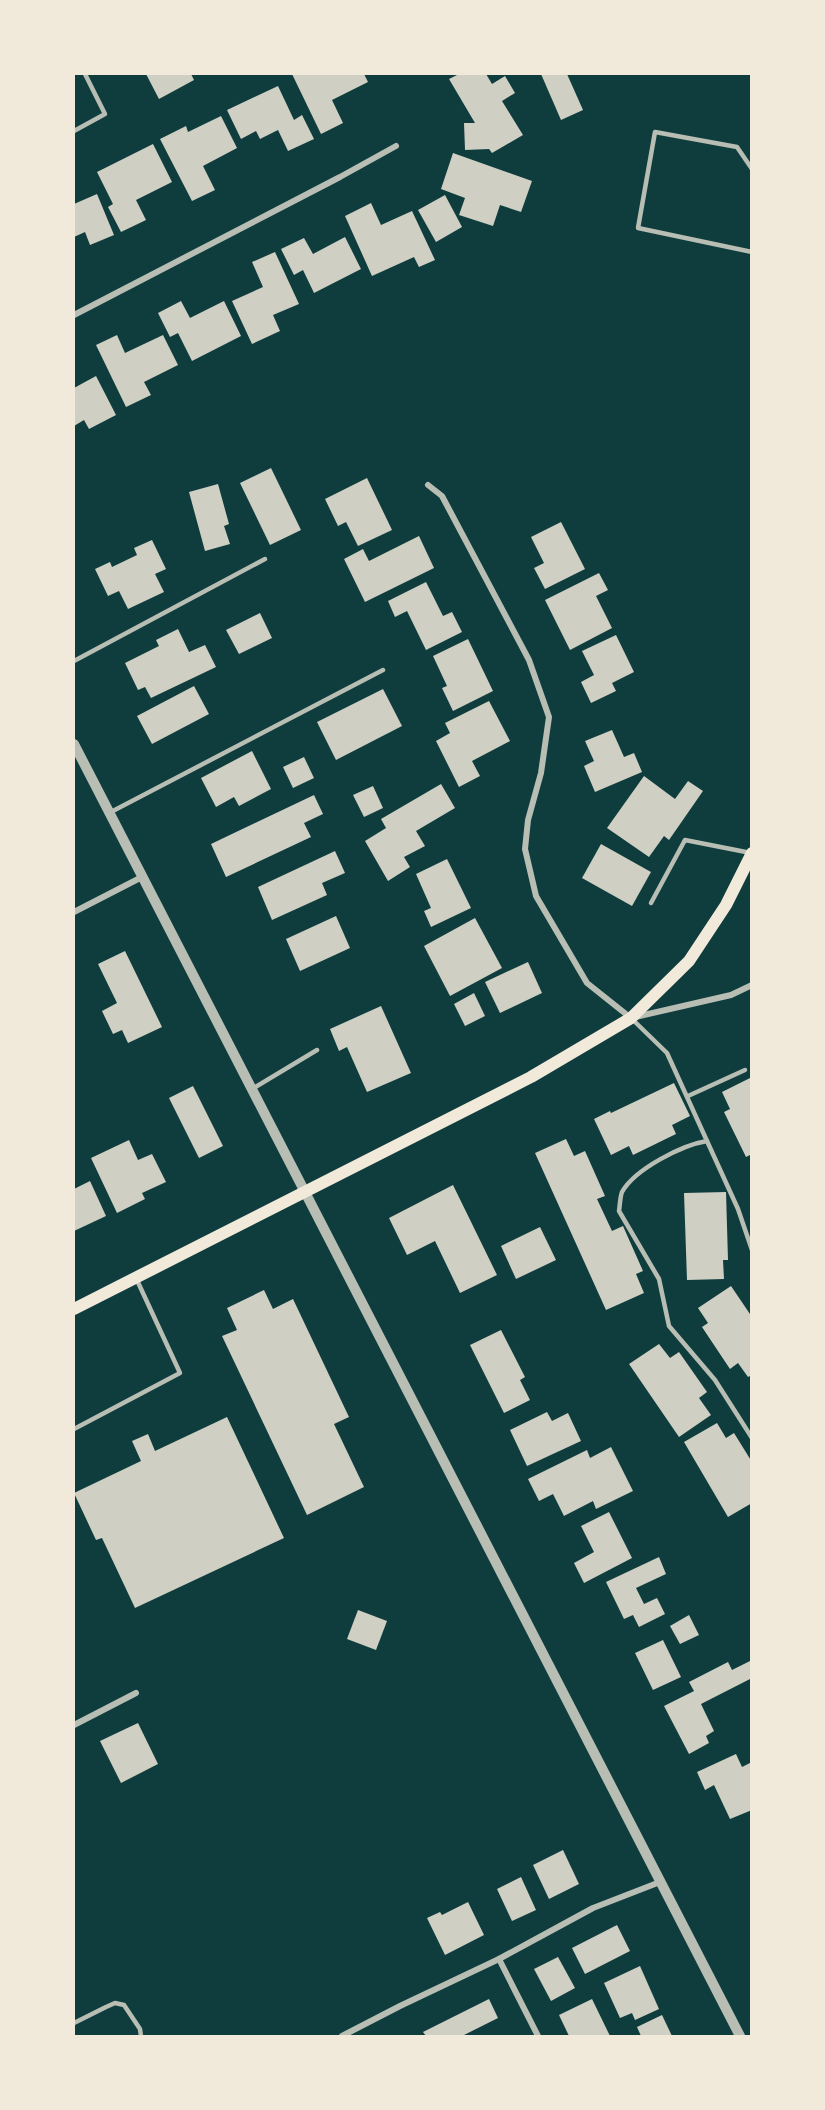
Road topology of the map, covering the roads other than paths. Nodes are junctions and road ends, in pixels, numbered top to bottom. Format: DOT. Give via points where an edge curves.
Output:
graph roads {
  1 [pos="85,74"];
  2 [pos="74,131"];
  3 [pos="396,146"];
  4 [pos="752,169"];
  5 [pos="752,252"];
  6 [pos="74,315"];
  7 [pos="428,485"];
  8 [pos="265,560"];
  9 [pos="74,661"];
  10 [pos="383,670"];
  11 [pos="74,744"];
  12 [pos="109,813"];
  13 [pos="751,853"];
  14 [pos="142,877"];
  15 [pos="651,903"];
  16 [pos="74,912"];
  17 [pos="752,985"];
  18 [pos="631,1018"];
  19 [pos="317,1050"];
  20 [pos="745,1070"];
  21 [pos="252,1089"];
  22 [pos="688,1096"];
  23 [pos="707,1141"];
  24 [pos="305,1192"];
  25 [pos="752,1250"];
  26 [pos="136,1278"];
  27 [pos="74,1309"];
  28 [pos="74,1429"];
  29 [pos="752,1438"];
  30 [pos="136,1693"];
  31 [pos="74,1725"];
  32 [pos="660,1882"];
  33 [pos="499,1959"];
  34 [pos="74,2023"];
  35 [pos="141,2037"];
  36 [pos="342,2037"];
  37 [pos="538,2037"];
  38 [pos="740,2037"];
  1 -- 2 [label="lane" via="105,114"];
  3 -- 6 [label="street"];
  4 -- 5 [label="lane" via="737,147 655,132 638,228"];
  7 -- 18 [label="street" via="446,504 530,660 549,717 542,773 528,820 525,849 536,896 587,983"];
  8 -- 9 [label="lane"];
  10 -- 12 [label="lane"];
  11 -- 12 [label="street"];
  12 -- 14 [label="street"];
  13 -- 15 [label="lane" via="686,840"];
  13 -- 18 [label="main road" via="726,905 689,961"];
  14 -- 16 [label="street"];
  14 -- 21 [label="street"];
  17 -- 18 [label="street" via="731,995"];
  18 -- 22 [label="lane" via="667,1053"];
  18 -- 24 [label="main road" via="531,1077"];
  19 -- 21 [label="lane"];
  20 -- 22 [label="lane"];
  21 -- 24 [label="street"];
  22 -- 23 [label="lane"];
  23 -- 25 [label="lane"];
  23 -- 29 [label="lane" via="694,1143 639,1172 622,1193 619,1211 659,1279 669,1326 715,1380"];
  24 -- 26 [label="main road"];
  24 -- 32 [label="street"];
  26 -- 27 [label="main road"];
  26 -- 28 [label="lane" via="180,1373"];
  30 -- 31 [label="street"];
  32 -- 33 [label="street" via="593,1908"];
  32 -- 38 [label="street"];
  33 -- 36 [label="street"];
  33 -- 37 [label="street"];
  34 -- 35 [label="lane" via="115,2003 124,2005"];
}
